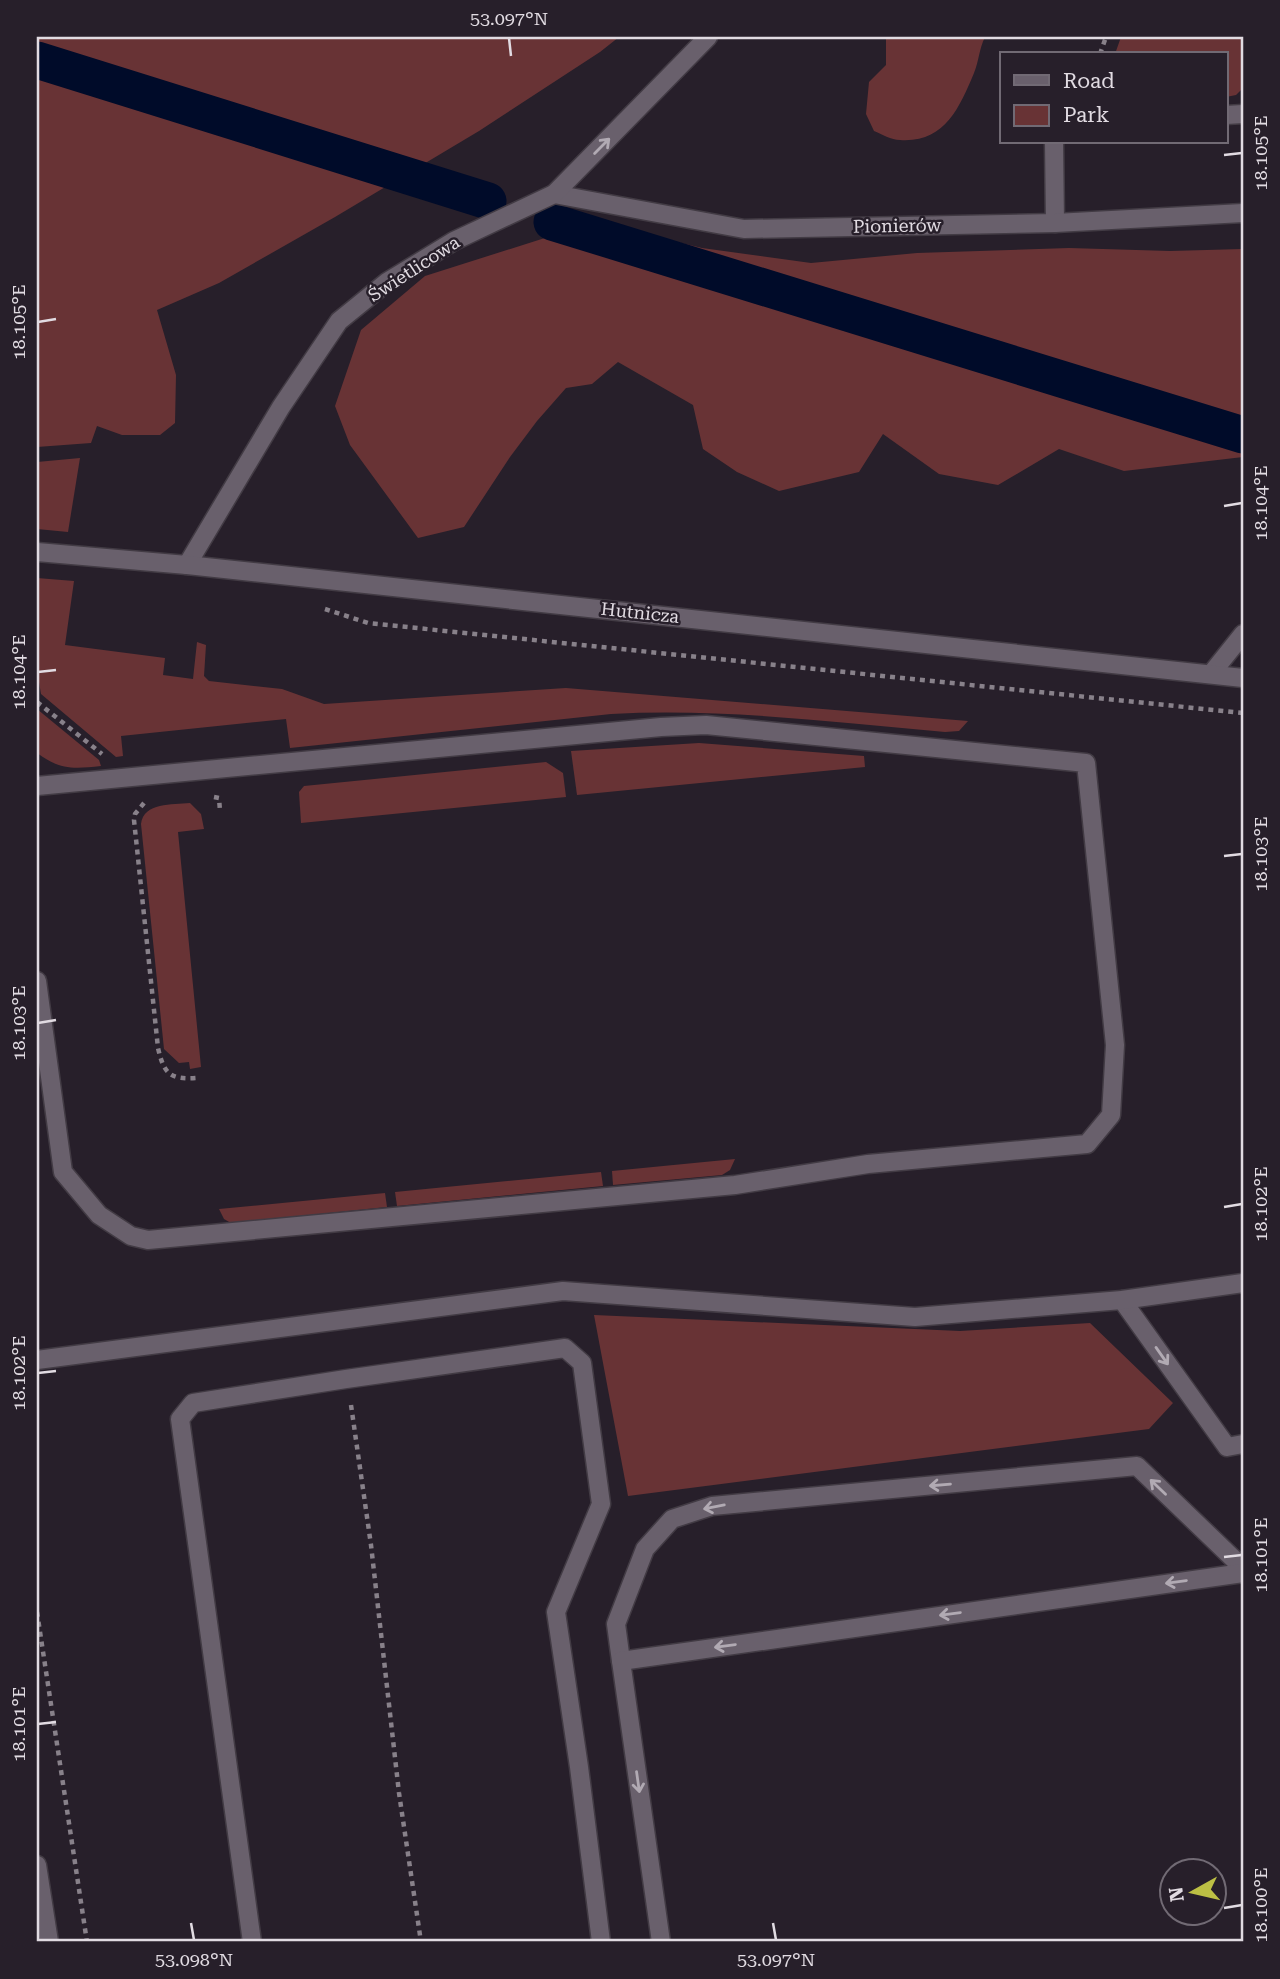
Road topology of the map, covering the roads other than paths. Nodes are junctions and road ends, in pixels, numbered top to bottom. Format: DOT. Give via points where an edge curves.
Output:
graph roads {
  1 [pos="708,37"];
  2 [pos="1054,144"];
  3 [pos="554,194"];
  4 [pos="1243,213"];
  5 [pos="1055,223"];
  6 [pos="37,552"];
  7 [pos="187,565"];
  8 [pos="1243,634"];
  9 [pos="1211,674"];
  10 [pos="1243,678"];
  11 [pos="37,786"];
  12 [pos="37,981"];
  13 [pos="1243,1283"];
  14 [pos="1122,1300"];
  15 [pos="37,1360"];
  16 [pos="1243,1444"];
  17 [pos="1243,1570"];
  18 [pos="621,1661"];
  19 [pos="37,1865"];
  20 [pos="49,1942"];
  21 [pos="252,1942"];
  22 [pos="601,1942"];
  23 [pos="661,1942"];
  3 -- 1 [label="street, Świetlicowa, one-way"];
  2 -- 5 [label="street"];
  3 -- 5 [label="street, Pionierów" via="744,229"];
  3 -- 7 [label="street, Świetlicowa" via="454,241 387,282 339,321 281,407"];
  4 -- 5 [label="street, Pionierów"];
  6 -- 7 [label="street, Hutnicza"];
  7 -- 9 [label="street, Hutnicza"];
  8 -- 9 [label="street"];
  9 -- 10 [label="street, Hutnicza"];
  11 -- 12 [label="street" via="706,725 1086,763 1115,1045 1111,1115 1087,1144 868,1164 735,1185 148,1240 131,1236 99,1215 63,1171"];
  13 -- 14 [label="street"];
  14 -- 15 [label="street" via="915,1317 564,1291"];
  14 -- 16 [label="street, one-way" via="1227,1447"];
  17 -- 18 [label="street, one-way"];
  17 -- 18 [label="street, one-way" via="1137,1466 712,1506 672,1519 645,1549 616,1624"];
  18 -- 23 [label="street, one-way"];
  19 -- 20 [label="street"];
  21 -- 22 [label="street" via="180,1419 193,1403 565,1349 582,1363 601,1504 555,1612"];
}
